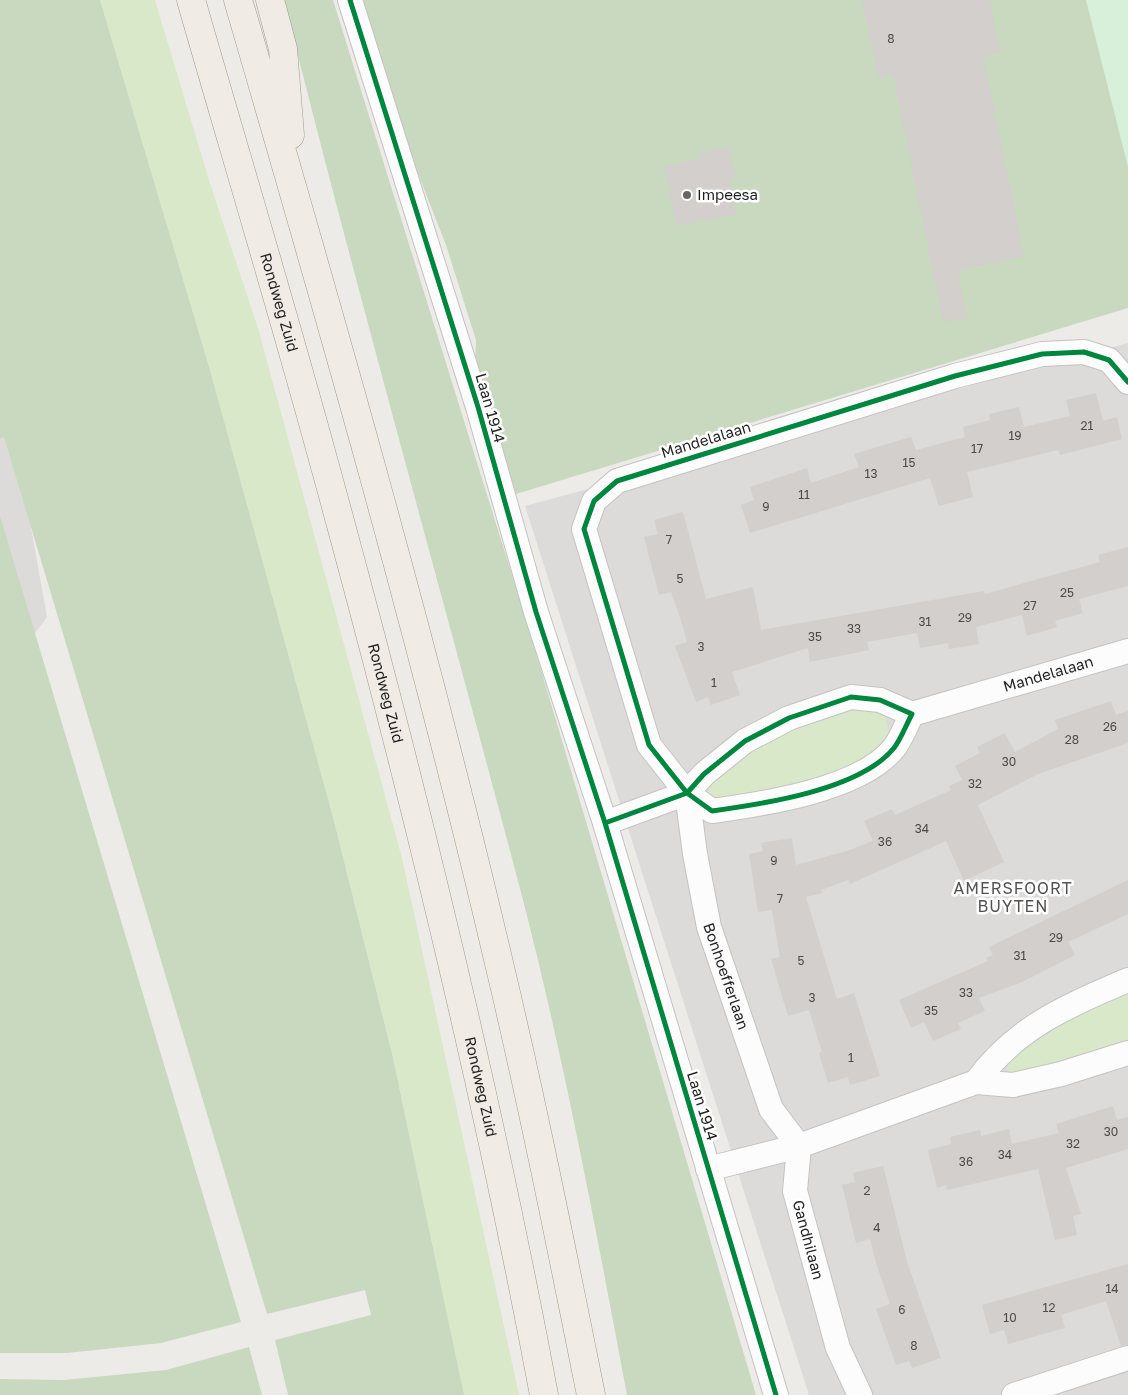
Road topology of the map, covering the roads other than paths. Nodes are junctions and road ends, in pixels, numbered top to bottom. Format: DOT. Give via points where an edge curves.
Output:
graph roads {
  1 [pos="191,0"];
  2 [pos="238,0"];
  3 [pos="270,0"];
  4 [pos="350,0"];
  5 [pos="295,194"];
  6 [pos="1128,382"];
  7 [pos="1128,651"];
  8 [pos="912,714"];
  9 [pos="687,793"];
  10 [pos="605,823"];
  11 [pos="1128,980"];
  12 [pos="1128,1053"];
  13 [pos="976,1082"];
  14 [pos="799,1146"];
  15 [pos="708,1169"];
  16 [pos="1128,1358"];
  17 [pos="544,1395"];
  18 [pos="590,1395"];
  19 [pos="776,1395"];
  20 [pos="860,1395"];
  21 [pos="1014,1395"];
  1 -- 17 [label="main road, Rondweg Zuid" via="323,457 400,748 464,1010 521,1270"];
  2 -- 5 [label="main road"];
  3 -- 5 [label="main road" via="283,48"];
  4 -- 10 [label="street, Laan 1914" via="478,407 536,612"];
  5 -- 18 [label="main road" via="435,704 500,965 556,1217"];
  6 -- 9 [label="street, Mandelalaan" via="1109,360 1084,352 1042,354 955,376 617,481 594,501 584,529 649,745"];
  7 -- 8 [label="street, Mandelalaan"];
  8 -- 9 [label="street" via="880,700 851,697 790,718 745,741 704,774"];
  8 -- 9 [label="street, Mandelalaan" via="894,749 867,770 836,784 790,798 712,811"];
  9 -- 10 [label="street"];
  9 -- 14 [label="street, Bonhoefferlaan" via="710,927 771,1109"];
  10 -- 15 [label="street, Laan 1914"];
  11 -- 13 [label="street" via="1069,1004 1033,1026 1000,1052"];
  12 -- 13 [label="street" via="1013,1085"];
  13 -- 14 [label="street"];
  14 -- 15 [label="street"];
  14 -- 20 [label="street, Gandhilaan" via="795,1191 838,1348"];
  15 -- 19 [label="street, Laan 1914"];
  16 -- 21 [label="street"];
}
